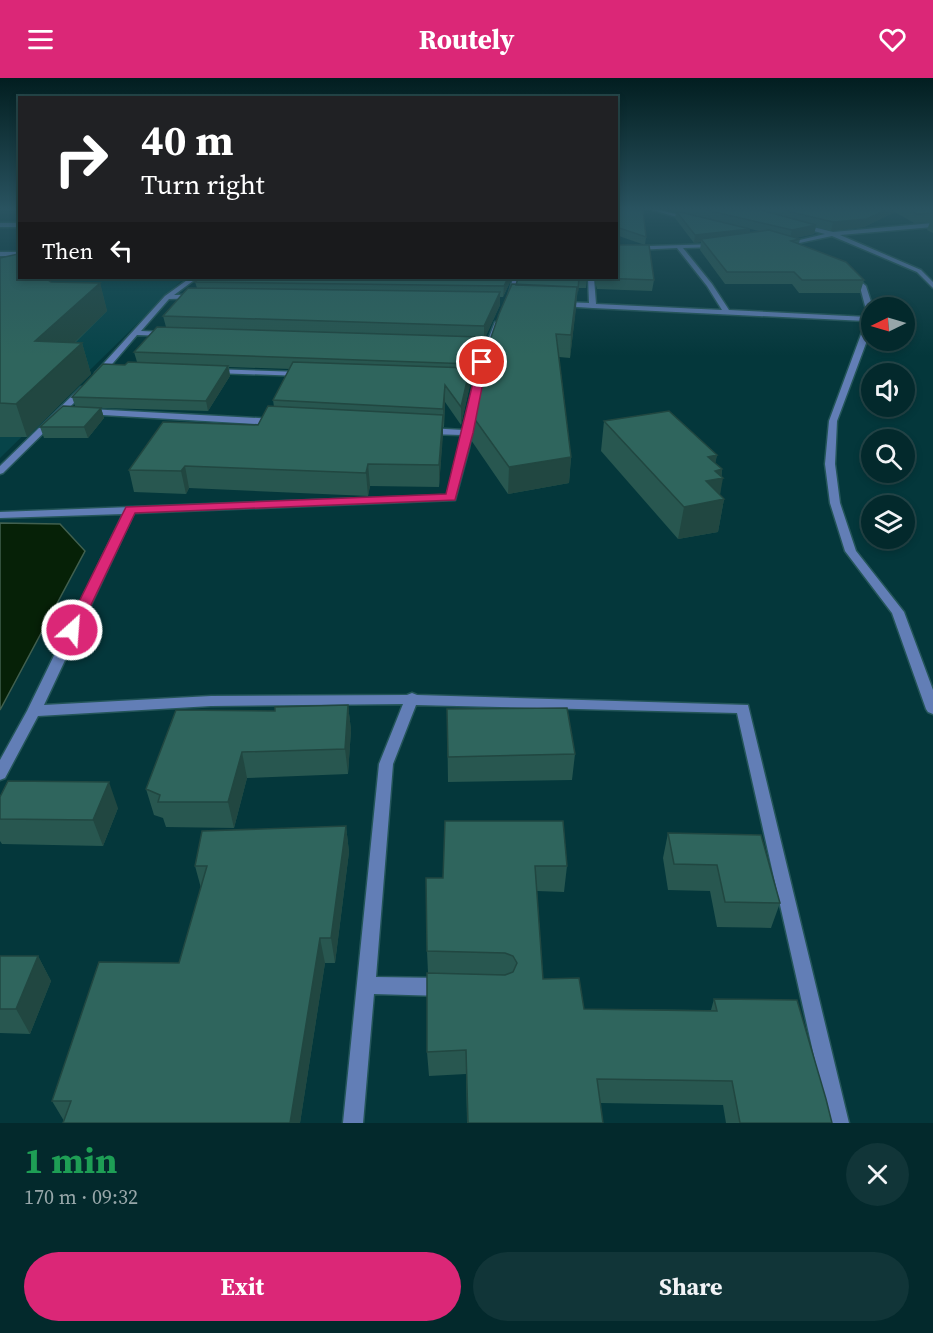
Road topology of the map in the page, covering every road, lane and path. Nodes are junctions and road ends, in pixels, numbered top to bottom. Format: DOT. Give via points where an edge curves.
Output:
graph roads {
  1 [pos="688,259"];
  2 [pos="891,259"];
  3 [pos="840,267"];
  4 [pos="193,279"];
  5 [pos="516,279"];
  6 [pos="591,279"];
  7 [pos="933,286"];
  8 [pos="167,297"];
  9 [pos="203,297"];
  10 [pos="866,297"];
  11 [pos="498,301"];
  12 [pos="522,302"];
  13 [pos="558,304"];
  14 [pos="593,306"];
  15 [pos="506,309"];
  16 [pos="726,311"];
  17 [pos="861,317"];
  18 [pos="138,333"];
  19 [pos="173,334"];
  20 [pos="476,344"];
  21 [pos="488,344"];
  22 [pos="861,344"];
  23 [pos="106,367"];
  24 [pos="118,367"];
  25 [pos="201,370"];
  26 [pos="309,374"];
  27 [pos="465,380"];
  28 [pos="477,381"];
  29 [pos="63,411"];
  30 [pos="290,423"];
  31 [pos="420,430"];
  32 [pos="468,433"];
  33 [pos="0,471"];
  34 [pos="130,510"];
  35 [pos="0,515"];
  36 [pos="412,698"];
  37 [pos="933,709"];
  38 [pos="34,711"];
  39 [pos="0,774"];
  40 [pos="366,985"];
  41 [pos="458,987"];
  42 [pos="353,1123"];
  43 [pos="839,1123"];
  1 -- 16 [label="street"];
  2 -- 7 [label="street" via="919,271"];
  3 -- 10 [label="street" via="863,286"];
  4 -- 8 [label="street"];
  5 -- 15 [label="street"];
  6 -- 14 [label="street"];
  8 -- 9 [label="street"];
  8 -- 18 [label="street"];
  11 -- 15 [label="street"];
  12 -- 15 [label="street"];
  13 -- 14 [label="street"];
  14 -- 16 [label="street"];
  15 -- 21 [label="street"];
  16 -- 17 [label="street"];
  18 -- 19 [label="street"];
  18 -- 23 [label="street"];
  20 -- 21 [label="street"];
  21 -- 28 [label="street"];
  22 -- 37 [label="street" via="833,421 830,464 835,503 851,551 898,612"];
  23 -- 24 [label="street"];
  23 -- 29 [label="street"];
  25 -- 26 [label="street"];
  27 -- 28 [label="street"];
  28 -- 32 [label="street"];
  29 -- 30 [label="street"];
  29 -- 33 [label="street"];
  31 -- 32 [label="street"];
  32 -- 34 [label="street" via="451,498"];
  34 -- 35 [label="street"];
  34 -- 38 [label="street"];
  36 -- 38 [label="street" via="132,702"];
  36 -- 40 [label="street" via="386,764"];
  36 -- 43 [label="street" via="743,708"];
  38 -- 39 [label="street"];
  40 -- 41 [label="street"];
  40 -- 42 [label="street"];
}
